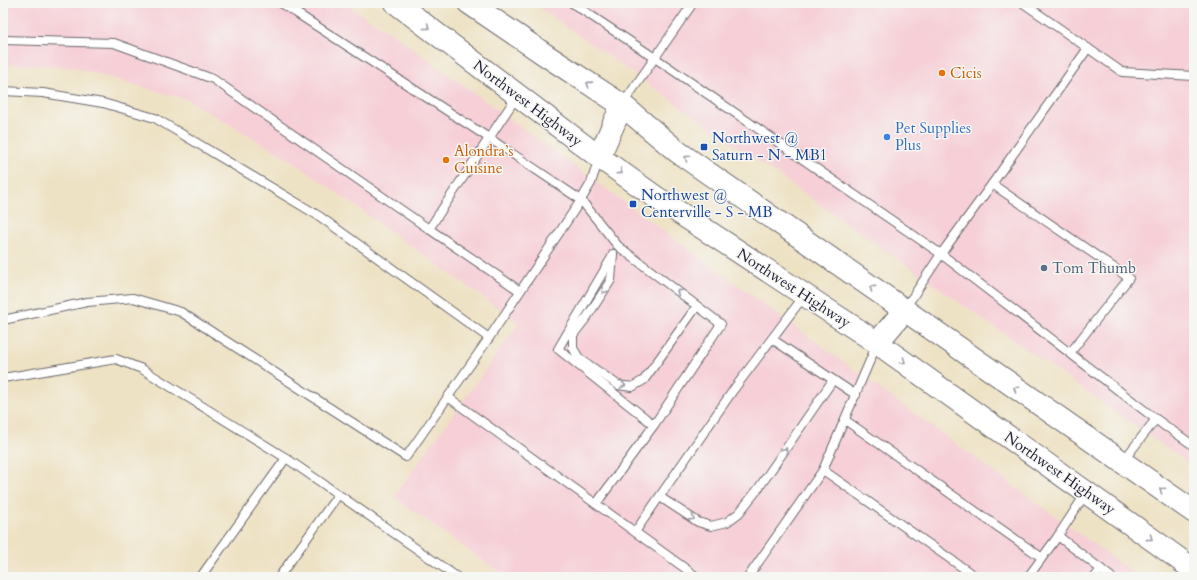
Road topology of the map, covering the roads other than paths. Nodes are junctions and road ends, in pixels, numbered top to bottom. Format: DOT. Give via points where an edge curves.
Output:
graph roads {
  1 [pos="281,3"];
  2 [pos="396,3"];
  3 [pos="469,3"];
  4 [pos="572,3"];
  5 [pos="692,3"];
  6 [pos="1023,3"];
  7 [pos="3,40"];
  8 [pos="1088,48"];
  9 [pos="655,58"];
  10 [pos="1194,76"];
  11 [pos="3,91"];
  12 [pos="517,95"];
  13 [pos="622,105"];
  14 [pos="489,138"];
  15 [pos="599,157"];
  16 [pos="992,184"];
  17 [pos="581,200"];
  18 [pos="428,229"];
  19 [pos="618,246"];
  20 [pos="613,254"];
  21 [pos="941,254"];
  22 [pos="520,291"];
  23 [pos="804,295"];
  24 [pos="697,306"];
  25 [pos="904,311"];
  26 [pos="3,320"];
  27 [pos="489,338"];
  28 [pos="772,339"];
  29 [pos="877,343"];
  30 [pos="1070,353"];
  31 [pos="3,378"];
  32 [pos="833,380"];
  33 [pos="856,395"];
  34 [pos="448,397"];
  35 [pos="845,420"];
  36 [pos="654,425"];
  37 [pos="1166,427"];
  38 [pos="1194,446"];
  39 [pos="286,458"];
  40 [pos="1122,462"];
  41 [pos="823,470"];
  42 [pos="1086,492"];
  43 [pos="338,495"];
  44 [pos="660,497"];
  45 [pos="596,504"];
  46 [pos="1194,512"];
  47 [pos="635,532"];
  48 [pos="1058,536"];
  49 [pos="1042,557"];
  50 [pos="1100,569"];
  51 [pos="1194,570"];
  52 [pos="204,577"];
  53 [pos="279,577"];
  54 [pos="457,577"];
  55 [pos="697,577"];
  56 [pos="748,577"];
  57 [pos="976,577"];
  58 [pos="1028,577"];
  59 [pos="1095,577"];
  60 [pos="1111,577"];
  1 -- 14 [label="lane"];
  2 -- 12 [label="main road, Northwest Highway, one-way"];
  13 -- 3 [label="main road, one-way"];
  4 -- 9 [label="lane"];
  5 -- 9 [label="lane"];
  6 -- 8 [label="lane"];
  7 -- 18 [label="lane" via="114,43 213,79"];
  8 -- 10 [label="lane" via="1122,72"];
  8 -- 16 [label="lane"];
  9 -- 13 [label="lane"];
  9 -- 21 [label="lane"];
  11 -- 27 [label="lane" via="43,93 103,103 155,118 319,216"];
  12 -- 14 [label="lane"];
  12 -- 15 [label="main road, Northwest Highway"];
  13 -- 15 [label="main road"];
  25 -- 13 [label="main road, one-way" via="678,152"];
  14 -- 17 [label="lane"];
  14 -- 18 [label="lane"];
  15 -- 17 [label="lane" via="591,184"];
  15 -- 23 [label="main road, Northwest Highway, one-way"];
  16 -- 21 [label="lane"];
  16 -- 30 [label="lane" via="1129,278"];
  17 -- 19 [label="lane"];
  17 -- 22 [label="lane"];
  18 -- 22 [label="lane"];
  19 -- 20 [label="lane"];
  24 -- 19 [label="lane, one-way"];
  20 -- 24 [label="lane, one-way" via="611,280 573,335 573,348 579,358 618,384 632,387 644,380"];
  20 -- 36 [label="lane" via="558,349"];
  21 -- 25 [label="lane"];
  21 -- 30 [label="lane"];
  22 -- 27 [label="lane"];
  23 -- 28 [label="lane"];
  23 -- 29 [label="main road, Northwest Highway"];
  24 -- 36 [label="lane" via="721,324"];
  25 -- 29 [label="main road"];
  40 -- 25 [label="main road, one-way"];
  26 -- 34 [label="lane" via="86,302 133,298 181,312 406,457"];
  27 -- 34 [label="lane"];
  28 -- 32 [label="lane"];
  28 -- 44 [label="lane" via="734,389"];
  29 -- 33 [label="lane"];
  29 -- 42 [label="main road, Northwest Highway, one-way"];
  30 -- 37 [label="lane"];
  31 -- 39 [label="lane" via="116,358 142,369"];
  32 -- 33 [label="lane"];
  44 -- 32 [label="lane, one-way" via="698,522 711,526 727,522 739,513 758,489"];
  33 -- 35 [label="lane"];
  34 -- 45 [label="lane"];
  35 -- 41 [label="lane"];
  35 -- 49 [label="lane"];
  36 -- 45 [label="lane"];
  37 -- 38 [label="lane"];
  37 -- 40 [label="lane" via="1156,419"];
  39 -- 43 [label="lane"];
  39 -- 52 [label="lane" via="202,575"];
  46 -- 40 [label="main road, one-way"];
  41 -- 56 [label="lane"];
  41 -- 57 [label="lane"];
  42 -- 48 [label="lane"];
  42 -- 51 [label="main road, Northwest Highway, one-way"];
  43 -- 53 [label="lane"];
  43 -- 54 [label="lane"];
  44 -- 47 [label="lane"];
  45 -- 47 [label="lane"];
  47 -- 55 [label="lane"];
  48 -- 49 [label="lane"];
  48 -- 50 [label="lane"];
  49 -- 58 [label="lane"];
  50 -- 59 [label="lane"];
  50 -- 60 [label="lane"];
}
